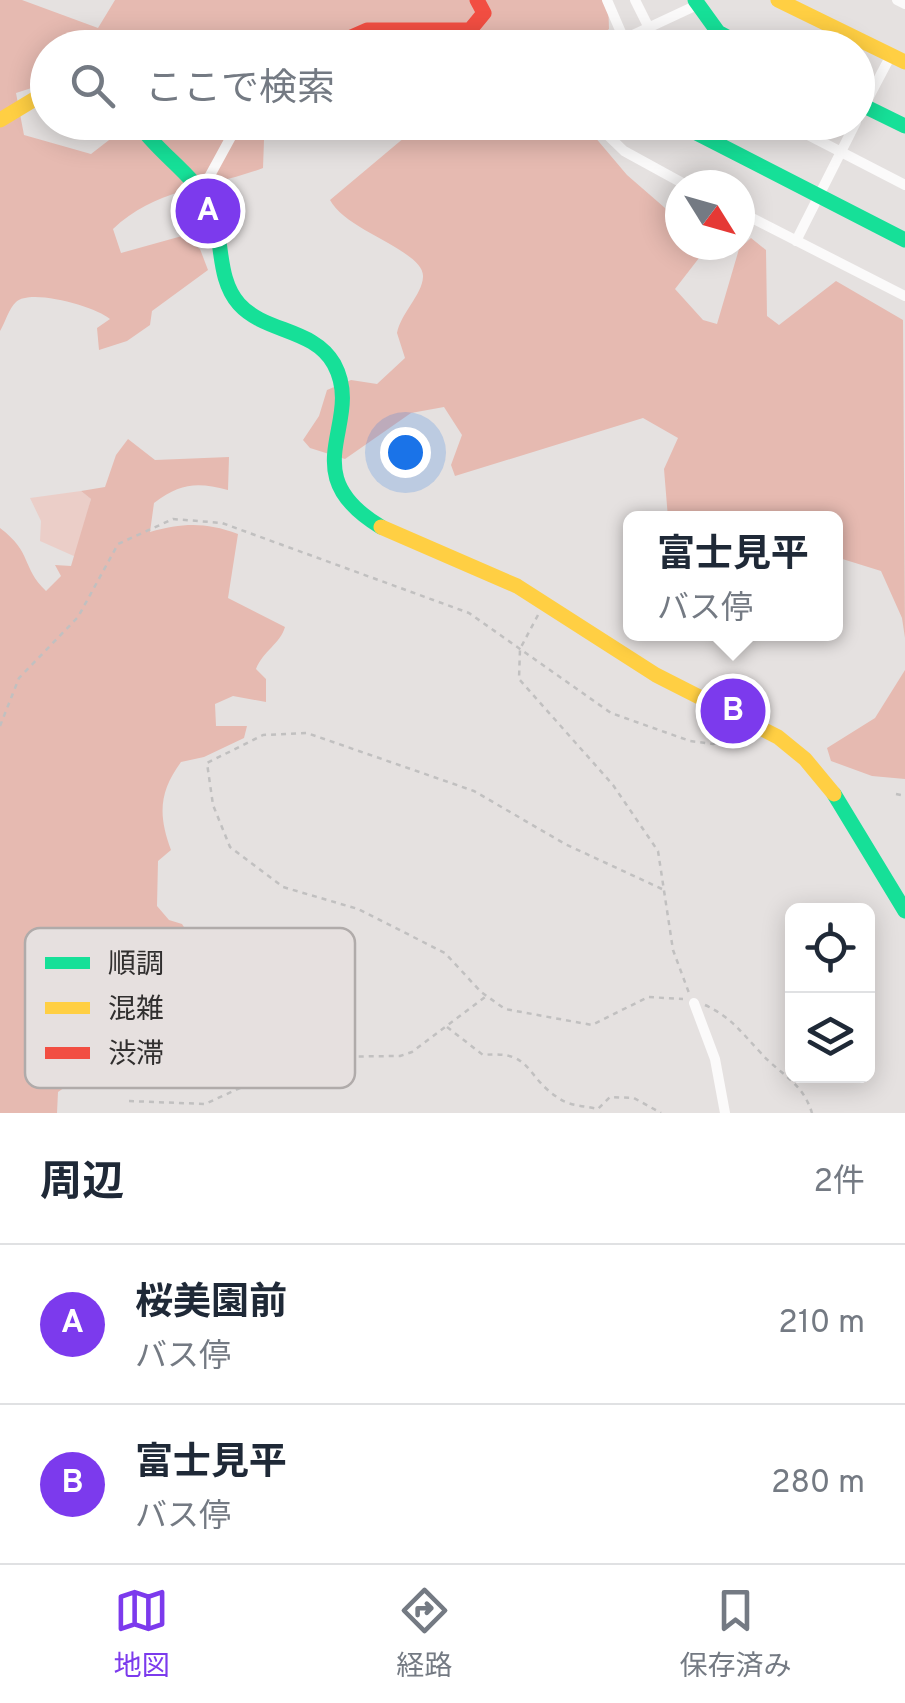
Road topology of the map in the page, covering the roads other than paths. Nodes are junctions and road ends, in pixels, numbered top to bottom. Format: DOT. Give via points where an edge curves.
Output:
graph roads {
  1 [pos="477,0"];
  2 [pos="608,0"];
  3 [pos="636,0"];
  4 [pos="778,0"];
  5 [pos="897,0"];
  6 [pos="696,2"];
  7 [pos="905,4"];
  8 [pos="647,27"];
  9 [pos="359,30"];
  10 [pos="428,30"];
  11 [pos="470,30"];
  12 [pos="620,30"];
  13 [pos="640,30"];
  14 [pos="649,30"];
  15 [pos="717,30"];
  16 [pos="839,30"];
  17 [pos="875,48"];
  18 [pos="898,59"];
  19 [pos="875,91"];
  20 [pos="30,102"];
  21 [pos="875,118"];
  22 [pos="0,120"];
  23 [pos="905,126"];
  24 [pos="149,140"];
  25 [pos="229,140"];
  26 [pos="613,140"];
  27 [pos="710,140"];
  28 [pos="818,140"];
  29 [pos="847,140"];
  30 [pos="841,152"];
  31 [pos="665,173"];
  32 [pos="905,185"];
  33 [pos="202,190"];
  34 [pos="819,196"];
  35 [pos="755,220"];
  36 [pos="905,240"];
  37 [pos="796,241"];
  38 [pos="905,296"];
  39 [pos="905,911"];
  40 [pos="694,1003"];
  41 [pos="725,1113"];
  1 -- 11 [label="street" via="484,13"];
  2 -- 12 [label="street"];
  3 -- 8 [label="street"];
  4 -- 16 [label="street"];
  5 -- 7 [label="street"];
  6 -- 8 [label="street"];
  6 -- 15 [label="street"];
  8 -- 13 [label="street"];
  8 -- 14 [label="street"];
  9 -- 10 [label="street"];
  17 -- 18 [label="street"];
  18 -- 19 [label="street"];
  20 -- 22 [label="street"];
  21 -- 23 [label="street"];
  24 -- 33 [label="street"];
  25 -- 33 [label="street"];
  26 -- 31 [label="street"];
  27 -- 34 [label="street"];
  28 -- 30 [label="street"];
  29 -- 30 [label="street"];
  30 -- 32 [label="street"];
  30 -- 34 [label="street"];
  33 -- 39 [label="street" via="236,302 255,317 309,337 338,372 332,461 348,498 380,526 496,574 681,690 798,752"];
  34 -- 36 [label="street"];
  34 -- 37 [label="street"];
  35 -- 37 [label="street"];
  37 -- 38 [label="street"];
  40 -- 41 [label="street" via="716,1059"];
}
